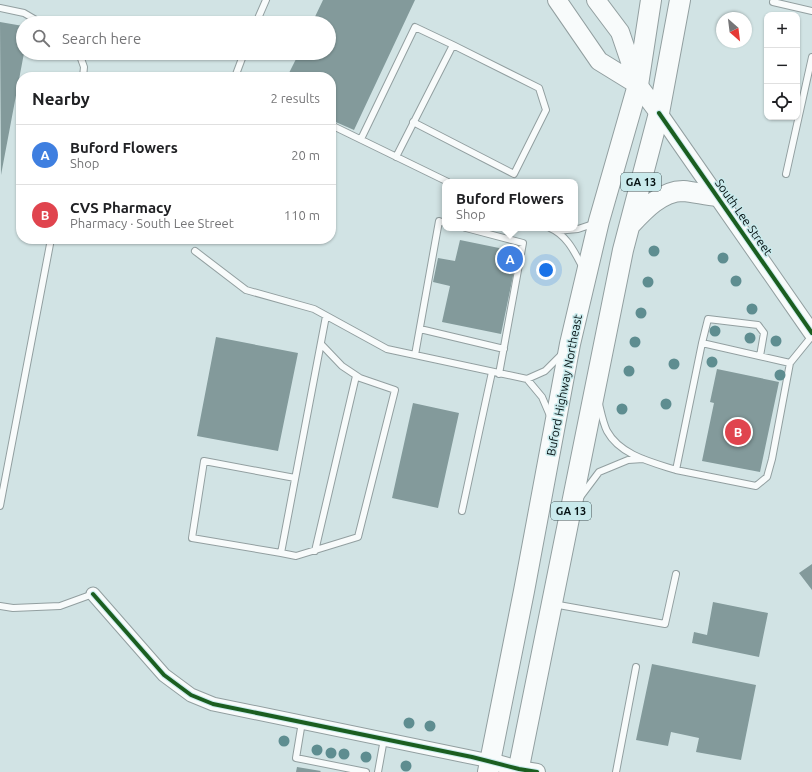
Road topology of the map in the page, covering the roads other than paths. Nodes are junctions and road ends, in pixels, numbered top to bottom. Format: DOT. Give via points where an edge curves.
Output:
graph roads {
  1 [pos="266,0"];
  2 [pos="557,0"];
  3 [pos="596,0"];
  4 [pos="651,0"];
  5 [pos="680,0"];
  6 [pos="773,2"];
  7 [pos="0,8"];
  8 [pos="812,11"];
  9 [pos="29,16"];
  10 [pos="259,16"];
  11 [pos="453,45"];
  12 [pos="812,57"];
  13 [pos="82,60"];
  14 [pos="241,60"];
  15 [pos="83,72"];
  16 [pos="237,72"];
  17 [pos="638,85"];
  18 [pos="659,113"];
  19 [pos="413,122"];
  20 [pos="336,127"];
  21 [pos="360,139"];
  22 [pos="396,157"];
  23 [pos="786,174"];
  24 [pos="442,179"];
  25 [pos="717,196"];
  26 [pos="599,221"];
  27 [pos="442,222"];
  28 [pos="630,225"];
  29 [pos="578,229"];
  30 [pos="477,231"];
  31 [pos="555,231"];
  32 [pos="50,244"];
  33 [pos="195,251"];
  34 [pos="586,275"];
  35 [pos="326,316"];
  36 [pos="420,329"];
  37 [pos="812,334"];
  38 [pos="702,343"];
  39 [pos="321,344"];
  40 [pos="570,344"];
  41 [pos="504,349"];
  42 [pos="415,355"];
  43 [pos="760,356"];
  44 [pos="790,363"];
  45 [pos="492,372"];
  46 [pos="499,374"];
  47 [pos="356,376"];
  48 [pos="526,379"];
  49 [pos="595,391"];
  50 [pos="555,429"];
  51 [pos="643,459"];
  52 [pos="676,470"];
  53 [pos="295,478"];
  54 [pos="0,506"];
  55 [pos="571,509"];
  56 [pos="462,511"];
  57 [pos="315,551"];
  58 [pos="281,553"];
  59 [pos="676,574"];
  60 [pos="93,594"];
  61 [pos="552,604"];
  62 [pos="0,606"];
  63 [pos="636,667"];
  64 [pos="302,722"];
  65 [pos="384,739"];
  66 [pos="489,766"];
  67 [pos="525,771"];
  68 [pos="366,772"];
  69 [pos="378,772"];
  70 [pos="616,772"];
  1 -- 10 [label="lane"];
  2 -- 17 [label="main road, South Lee Street" via="599,61"];
  3 -- 17 [label="main road, South Lee Street" via="620,32"];
  4 -- 17 [label="main road, Buford Highway Northeast / GA 13"];
  5 -- 18 [label="main road, GA 13"];
  6 -- 8 [label="lane"];
  7 -- 9 [label="lane"];
  11 -- 19 [label="lane"];
  11 -- 19 [label="lane" via="539,88 546,110 514,174"];
  11 -- 21 [label="lane" via="415,27"];
  12 -- 23 [label="lane"];
  13 -- 15 [label="lane"];
  14 -- 16 [label="lane"];
  17 -- 18 [label="main road, South Lee Street"];
  17 -- 26 [label="main road, Buford Highway Northeast / GA 13"];
  18 -- 25 [label="street, South Lee Street"];
  18 -- 28 [label="main road, GA 13"];
  19 -- 22 [label="lane"];
  20 -- 21 [label="lane"];
  21 -- 22 [label="lane"];
  22 -- 24 [label="lane"];
  25 -- 28 [label="main road" via="682,191 664,196 643,210"];
  25 -- 37 [label="street, South Lee Street"];
  26 -- 29 [label="lane"];
  26 -- 34 [label="main road, Buford Highway Northeast / GA 13"];
  27 -- 36 [label="lane" via="439,221"];
  28 -- 49 [label="main road, GA 13"];
  30 -- 41 [label="lane" via="523,243"];
  31 -- 34 [label="lane" via="573,248"];
  32 -- 54 [label="lane"];
  33 -- 35 [label="lane" via="246,290 314,309"];
  34 -- 40 [label="main road, Buford Highway Northeast / GA 13"];
  35 -- 39 [label="lane"];
  35 -- 42 [label="lane" via="386,348"];
  36 -- 41 [label="lane"];
  36 -- 42 [label="lane"];
  37 -- 44 [label="lane"];
  38 -- 43 [label="lane"];
  38 -- 43 [label="lane" via="708,319 758,325 764,333"];
  38 -- 52 [label="lane"];
  39 -- 47 [label="lane" via="342,366"];
  39 -- 53 [label="lane"];
  40 -- 48 [label="lane" via="545,371"];
  40 -- 50 [label="main road, Buford Highway Northeast / GA 13"];
  41 -- 46 [label="lane"];
  42 -- 45 [label="lane"];
  43 -- 44 [label="lane"];
  44 -- 52 [label="lane" via="767,477 756,486"];
  45 -- 46 [label="lane"];
  45 -- 56 [label="lane"];
  46 -- 48 [label="lane"];
  47 -- 57 [label="lane"];
  47 -- 57 [label="lane" via="394,390 358,537"];
  48 -- 50 [label="lane" via="542,397"];
  49 -- 51 [label="lane" via="606,430 622,448"];
  49 -- 55 [label="main road, GA 13"];
  50 -- 66 [label="main road, Buford Highway Northeast / GA 13"];
  51 -- 52 [label="lane"];
  51 -- 55 [label="lane" via="628,460 599,472"];
  53 -- 58 [label="lane"];
  53 -- 58 [label="lane" via="204,461 192,538"];
  55 -- 61 [label="main road, GA 13"];
  57 -- 58 [label="lane" via="296,556"];
  59 -- 61 [label="lane" via="665,624"];
  60 -- 62 [label="lane" via="60,606"];
  60 -- 64 [label="street" via="164,675 191,695 213,704"];
  61 -- 67 [label="main road, GA 13"];
  63 -- 70 [label="lane"];
  64 -- 65 [label="street"];
  64 -- 68 [label="lane" via="296,758"];
  65 -- 66 [label="street"];
  65 -- 69 [label="lane"];
  66 -- 67 [label="street"];
}
